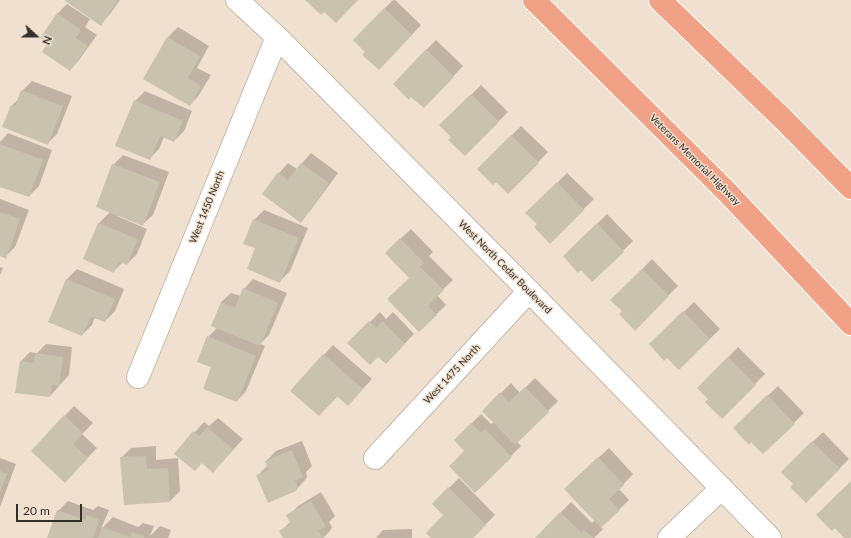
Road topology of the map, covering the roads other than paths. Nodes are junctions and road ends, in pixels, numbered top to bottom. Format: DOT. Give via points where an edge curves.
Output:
graph roads {
  1 [pos="237,0"];
  2 [pos="534,0"];
  3 [pos="660,0"];
  4 [pos="277,37"];
  5 [pos="851,188"];
  6 [pos="529,291"];
  7 [pos="851,324"];
  8 [pos="138,377"];
  9 [pos="375,458"];
  10 [pos="722,488"];
  11 [pos="669,538"];
  12 [pos="770,538"];
  1 -- 4 [label="street, West North Cedar Boulevard"];
  2 -- 7 [label="highway, Veterans Memorial Highway" via="727,192"];
  3 -- 5 [label="highway"];
  4 -- 6 [label="street, West North Cedar Boulevard"];
  4 -- 8 [label="street, West 1450 North"];
  6 -- 9 [label="street, West 1475 North"];
  6 -- 10 [label="street, West North Cedar Boulevard"];
  10 -- 11 [label="street"];
  10 -- 12 [label="street, West North Cedar Boulevard"];
}
